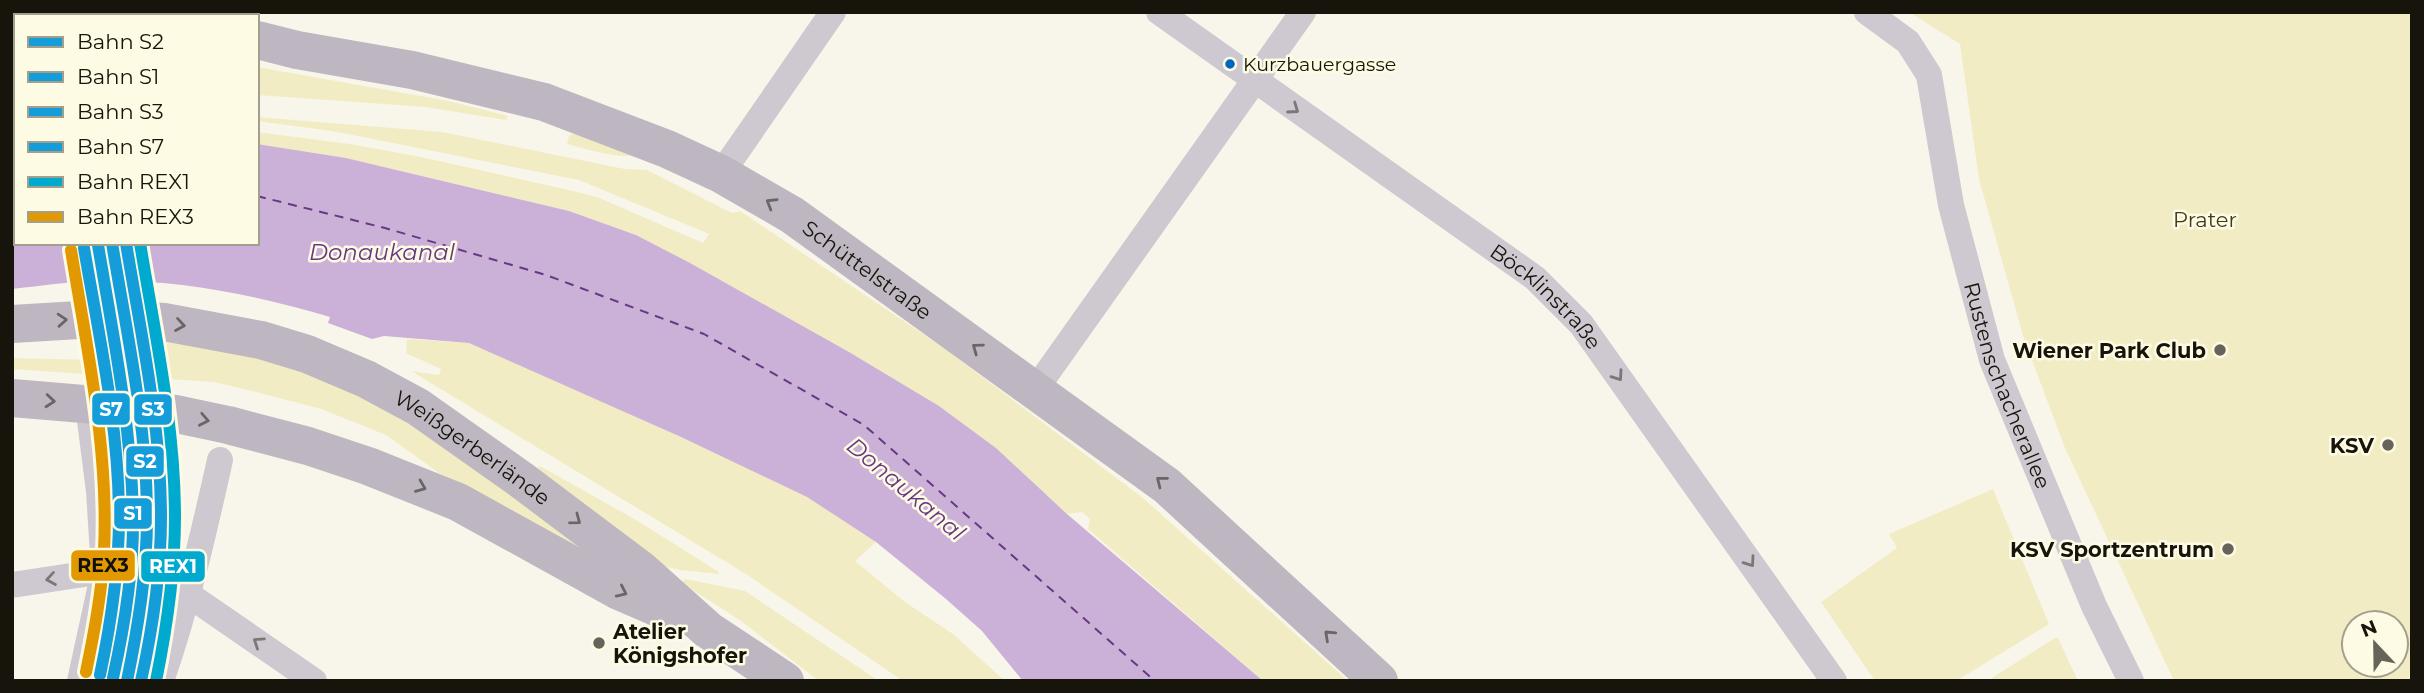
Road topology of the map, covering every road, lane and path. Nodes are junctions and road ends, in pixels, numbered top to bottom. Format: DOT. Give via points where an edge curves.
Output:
graph roads {
  1 [pos="833,12"];
  2 [pos="1159,12"];
  3 [pos="1303,12"];
  4 [pos="1867,12"];
  5 [pos="259,40"];
  6 [pos="1254,80"];
  7 [pos="721,174"];
  8 [pos="12,324"];
  9 [pos="1035,390"];
  10 [pos="12,398"];
  11 [pos="88,405"];
  12 [pos="220,460"];
  13 [pos="104,571"];
  14 [pos="12,585"];
  15 [pos="189,595"];
  16 [pos="708,630"];
  17 [pos="80,681"];
  18 [pos="162,681"];
  19 [pos="314,681"];
  20 [pos="785,681"];
  21 [pos="1379,681"];
  22 [pos="1834,681"];
  23 [pos="2131,681"];
  1 -- 7 [label="street"];
  2 -- 6 [label="street, Böcklinstraße"];
  3 -- 6 [label="street"];
  4 -- 23 [label="street, Rustenschacherallee" via="1908,42 1929,75 1951,205 1992,360 2094,606"];
  5 -- 7 [label="main road, Schüttelstraße" via="544,102"];
  6 -- 9 [label="street"];
  6 -- 22 [label="street, Böcklinstraße, one-way" via="1535,278 1581,324"];
  9 -- 7 [label="main road, Schüttelstraße, one-way" via="792,215"];
  8 -- 16 [label="main road, Weißgerberlände, one-way" via="112,318 164,322 261,340 366,379 418,407 520,479 640,570"];
  21 -- 9 [label="main road, Schüttelstraße, one-way" via="1167,486"];
  10 -- 11 [label="main road, one-way"];
  11 -- 13 [label="street"];
  11 -- 16 [label="main road, one-way" via="176,414 228,425 368,466 458,502 619,592"];
  12 -- 15 [label="street"];
  13 -- 14 [label="street, one-way"];
  13 -- 15 [label="street"];
  13 -- 17 [label="street"];
  15 -- 18 [label="street"];
  19 -- 15 [label="street, one-way"];
  16 -- 20 [label="main road, Weißgerberlände"];
}
